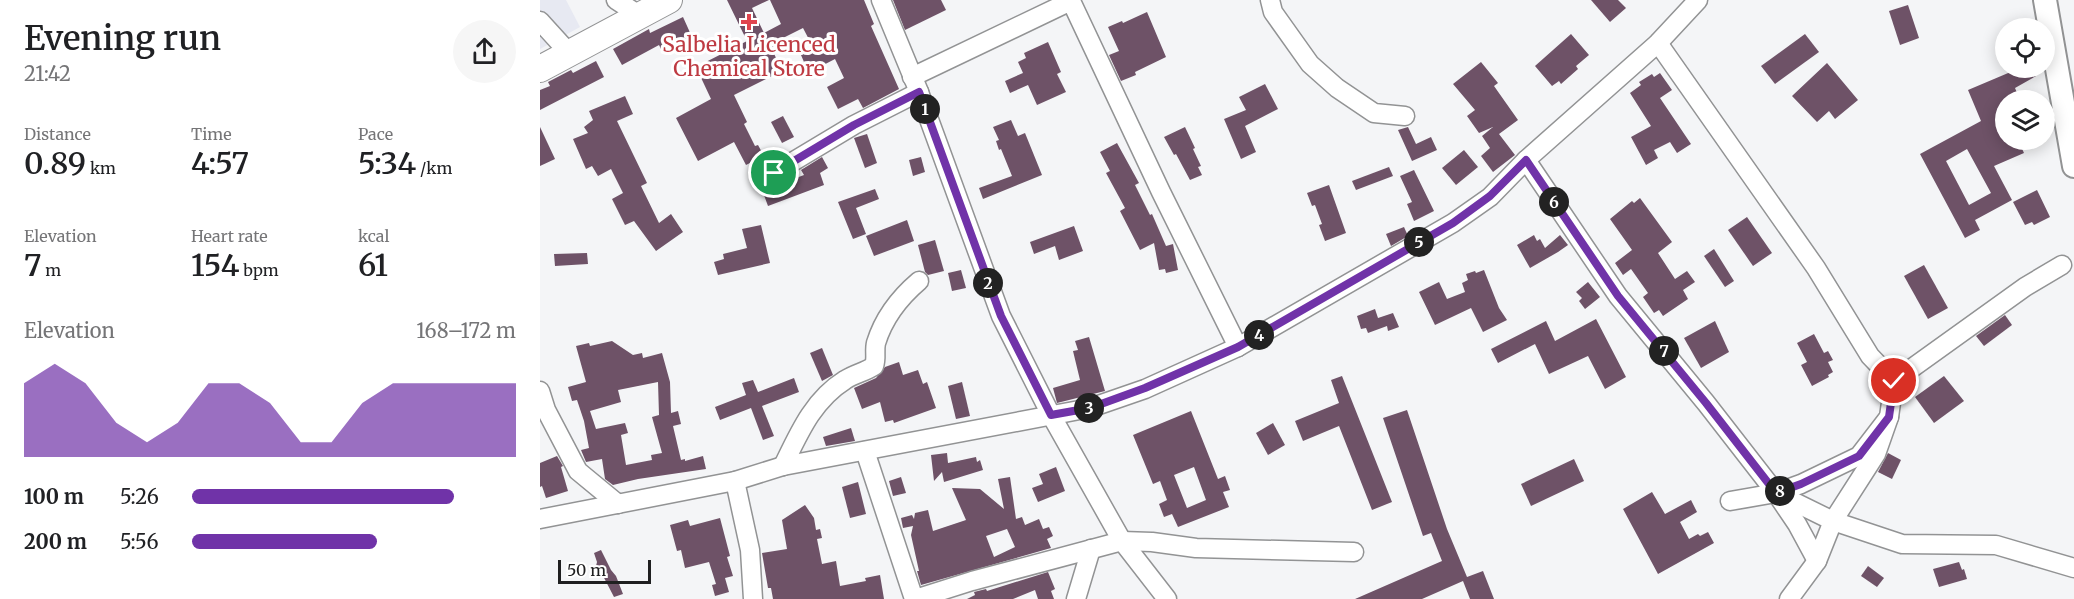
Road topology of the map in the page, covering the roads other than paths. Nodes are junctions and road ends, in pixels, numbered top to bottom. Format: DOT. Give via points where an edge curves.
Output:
graph roads {
  1 [pos="616,0"];
  2 [pos="669,0"];
  3 [pos="881,0"];
  4 [pos="1072,0"];
  5 [pos="1270,0"];
  6 [pos="1698,0"];
  7 [pos="2045,0"];
  8 [pos="639,15"];
  9 [pos="540,21"];
  10 [pos="1658,43"];
  11 [pos="570,54"];
  12 [pos="540,69"];
  13 [pos="916,85"];
  14 [pos="1405,116"];
  15 [pos="1526,160"];
  16 [pos="2074,166"];
  17 [pos="774,173"];
  18 [pos="2062,265"];
  19 [pos="919,281"];
  20 [pos="1238,347"];
  21 [pos="1894,381"];
  22 [pos="540,391"];
  23 [pos="1051,415"];
  24 [pos="1889,417"];
  25 [pos="865,451"];
  26 [pos="783,466"];
  27 [pos="735,481"];
  28 [pos="1776,493"];
  29 [pos="1730,501"];
  30 [pos="618,504"];
  31 [pos="540,519"];
  32 [pos="1833,521"];
  33 [pos="1122,541"];
  34 [pos="1091,549"];
  35 [pos="1354,552"];
  36 [pos="1817,561"];
  37 [pos="2074,568"];
  38 [pos="753,599"];
  39 [pos="915,599"];
  40 [pos="1076,599"];
  41 [pos="1167,599"];
  42 [pos="1789,599"];
  1 -- 8 [label="street"];
  2 -- 8 [label="highway"];
  3 -- 13 [label="street"];
  4 -- 13 [label="street"];
  4 -- 20 [label="street"];
  5 -- 14 [label="street" via="1273,12 1316,70 1374,113"];
  6 -- 10 [label="street"];
  7 -- 16 [label="main road"];
  8 -- 11 [label="highway"];
  9 -- 11 [label="street"];
  10 -- 15 [label="street"];
  10 -- 21 [label="street" via="1816,268 1869,356"];
  11 -- 12 [label="highway"];
  13 -- 17 [label="street"];
  13 -- 23 [label="street" via="1001,316"];
  15 -- 20 [label="street" via="1490,196 1453,223"];
  15 -- 28 [label="street" via="1618,296"];
  18 -- 21 [label="street"];
  19 -- 26 [label="street" via="891,310 876,343 874,366 844,380 817,404"];
  20 -- 23 [label="street" via="1145,388 1090,408"];
  21 -- 24 [label="street"];
  22 -- 30 [label="street" via="578,471"];
  23 -- 25 [label="street"];
  23 -- 33 [label="street"];
  24 -- 28 [label="street" via="1859,456"];
  24 -- 32 [label="street" via="1876,454"];
  25 -- 26 [label="street"];
  25 -- 39 [label="street"];
  26 -- 27 [label="street"];
  27 -- 30 [label="street"];
  27 -- 38 [label="street" via="750,550"];
  28 -- 29 [label="street"];
  28 -- 32 [label="street"];
  28 -- 36 [label="street"];
  30 -- 31 [label="street"];
  32 -- 36 [label="street"];
  32 -- 37 [label="street" via="1902,544 1996,545"];
  33 -- 34 [label="street"];
  33 -- 35 [label="street" via="1196,548"];
  33 -- 41 [label="street"];
  34 -- 39 [label="street"];
  34 -- 40 [label="street"];
  36 -- 42 [label="street"];
}
